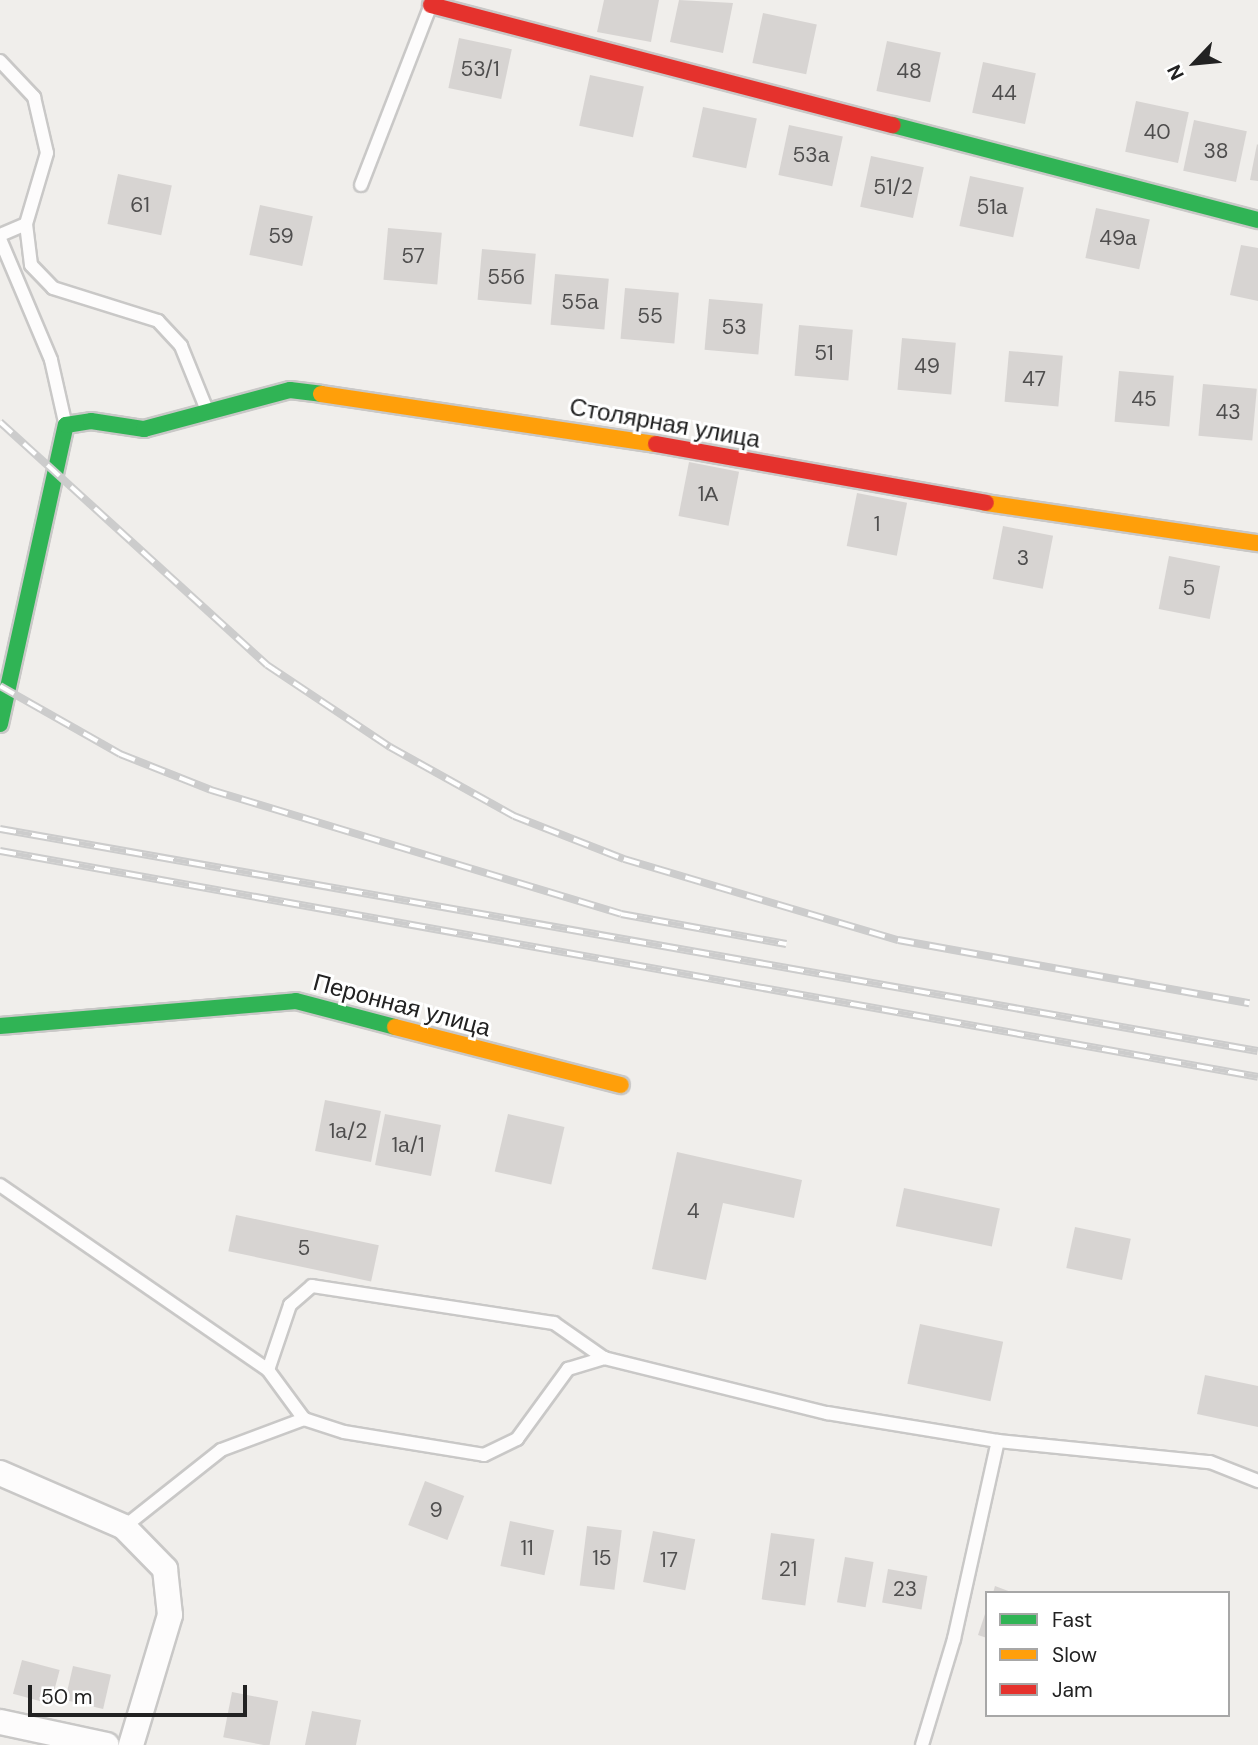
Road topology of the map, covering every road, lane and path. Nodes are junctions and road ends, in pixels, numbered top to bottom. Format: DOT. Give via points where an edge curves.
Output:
graph roads {
  1 [pos="432,3"];
  2 [pos="0,61"];
  3 [pos="360,185"];
  4 [pos="1258,220"];
  5 [pos="26,224"];
  6 [pos="0,237"];
  7 [pos="208,412"];
  8 [pos="66,425"];
  9 [pos="1258,543"];
  10 [pos="0,724"];
  11 [pos="0,1027"];
  12 [pos="621,1085"];
  13 [pos="0,1185"];
  14 [pos="604,1358"];
  15 [pos="268,1370"];
  16 [pos="303,1419"];
  17 [pos="998,1441"];
  18 [pos="0,1473"];
  19 [pos="1258,1481"];
  20 [pos="124,1527"];
  21 [pos="0,1722"];
  22 [pos="107,1745"];
  23 [pos="131,1745"];
  24 [pos="922,1745"];
  1 -- 3 [label="lane"];
  1 -- 4 [label="street"];
  2 -- 5 [label="lane" via="34,97 47,153"];
  5 -- 6 [label="lane"];
  5 -- 7 [label="lane" via="31,265 53,288 158,321 181,346"];
  6 -- 8 [label="lane" via="51,360"];
  7 -- 8 [label="street, Столярная улица" via="144,429 91,421"];
  7 -- 9 [label="street, Столярная улица" via="303,392 498,416 1144,531"];
  8 -- 10 [label="street"];
  11 -- 12 [label="street, Перонная улица" via="296,1001"];
  13 -- 15 [label="lane"];
  14 -- 15 [label="lane" via="554,1323 312,1286 290,1305"];
  14 -- 16 [label="lane" via="568,1370 517,1439 484,1455 344,1432"];
  14 -- 17 [label="lane" via="827,1413"];
  15 -- 16 [label="lane"];
  16 -- 20 [label="lane" via="221,1450"];
  17 -- 19 [label="lane" via="1210,1462"];
  17 -- 24 [label="lane" via="954,1639"];
  18 -- 20 [label="street"];
  20 -- 23 [label="street" via="165,1569 170,1615"];
  21 -- 22 [label="street"];
}
